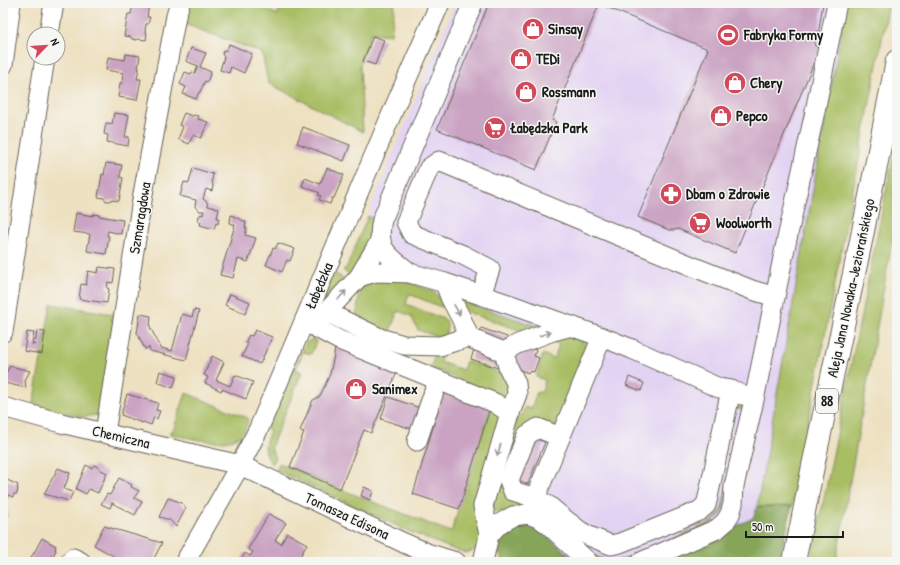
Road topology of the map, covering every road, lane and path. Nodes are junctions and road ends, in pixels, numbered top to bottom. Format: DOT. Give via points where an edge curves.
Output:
graph roads {
  1 [pos="11,3"];
  2 [pos="54,3"];
  3 [pos="180,3"];
  4 [pos="440,3"];
  5 [pos="473,3"];
  6 [pos="837,3"];
  7 [pos="50,26"];
  8 [pos="897,61"];
  9 [pos="3,65"];
  10 [pos="44,66"];
  11 [pos="380,241"];
  12 [pos="410,273"];
  13 [pos="359,277"];
  14 [pos="445,283"];
  15 [pos="481,295"];
  16 [pos="775,297"];
  17 [pos="326,312"];
  18 [pos="313,326"];
  19 [pos="572,326"];
  20 [pos="3,332"];
  21 [pos="602,336"];
  22 [pos="469,337"];
  23 [pos="295,343"];
  24 [pos="511,348"];
  25 [pos="438,380"];
  26 [pos="731,390"];
  27 [pos="754,400"];
  28 [pos="3,407"];
  29 [pos="510,413"];
  30 [pos="105,433"];
  31 [pos="560,437"];
  32 [pos="417,441"];
  33 [pos="240,465"];
  34 [pos="535,498"];
  35 [pos="489,534"];
  36 [pos="425,557"];
  37 [pos="70,562"];
  38 [pos="81,562"];
  39 [pos="185,562"];
  40 [pos="456,562"];
  41 [pos="483,562"];
  42 [pos="588,562"];
  43 [pos="641,562"];
  44 [pos="794,562"];
  1 -- 9 [label="street"];
  2 -- 7 [label="street"];
  3 -- 30 [label="street, Szmaragdowa" via="143,194"];
  4 -- 23 [label="street, Łabędzka"];
  5 -- 11 [label="street" via="382,220"];
  6 -- 16 [label="street"];
  8 -- 44 [label="main road, Aleja Jana Nowaka-Jeziorańskiego / 88"];
  10 -- 20 [label="street"];
  11 -- 12 [label="street" via="384,250"];
  11 -- 13 [label="street"];
  12 -- 13 [label="street" via="376,272"];
  12 -- 14 [label="street"];
  17 -- 13 [label="street, one-way"];
  14 -- 15 [label="street"];
  14 -- 22 [label="street, one-way"];
  15 -- 16 [label="street" via="490,269 412,234 406,222 429,168 439,161 700,269"];
  15 -- 19 [label="street"];
  16 -- 27 [label="street"];
  17 -- 18 [label="street"];
  17 -- 22 [label="street" via="380,338 404,345 440,346"];
  18 -- 23 [label="street"];
  18 -- 25 [label="street" via="340,340"];
  19 -- 21 [label="street"];
  24 -- 19 [label="street, one-way"];
  21 -- 26 [label="street" via="719,388"];
  21 -- 31 [label="street"];
  22 -- 24 [label="street"];
  23 -- 33 [label="street, Łabędzka" via="259,428"];
  24 -- 29 [label="street" via="508,366 516,383 517,394"];
  25 -- 29 [label="street" via="495,403"];
  25 -- 32 [label="street"];
  26 -- 27 [label="street"];
  26 -- 34 [label="street" via="708,497 706,504 698,511 611,545 580,531 550,506"];
  27 -- 43 [label="street" via="734,486 733,504 725,522 717,529"];
  28 -- 30 [label="street, Chemiczna"];
  29 -- 35 [label="street, one-way" via="483,506"];
  30 -- 33 [label="street, Chemiczna"];
  31 -- 34 [label="street"];
  31 -- 34 [label="street" via="538,428 527,434 509,480 513,492"];
  33 -- 36 [label="street, Tomasza Edisona" via="404,543"];
  33 -- 39 [label="street, Łabędzka"];
  35 -- 41 [label="street"];
  35 -- 42 [label="street" via="513,516 528,514 549,525"];
  36 -- 40 [label="street, Tomasza Edisona"];
  37 -- 38 [label="street" via="73,558"];
}
